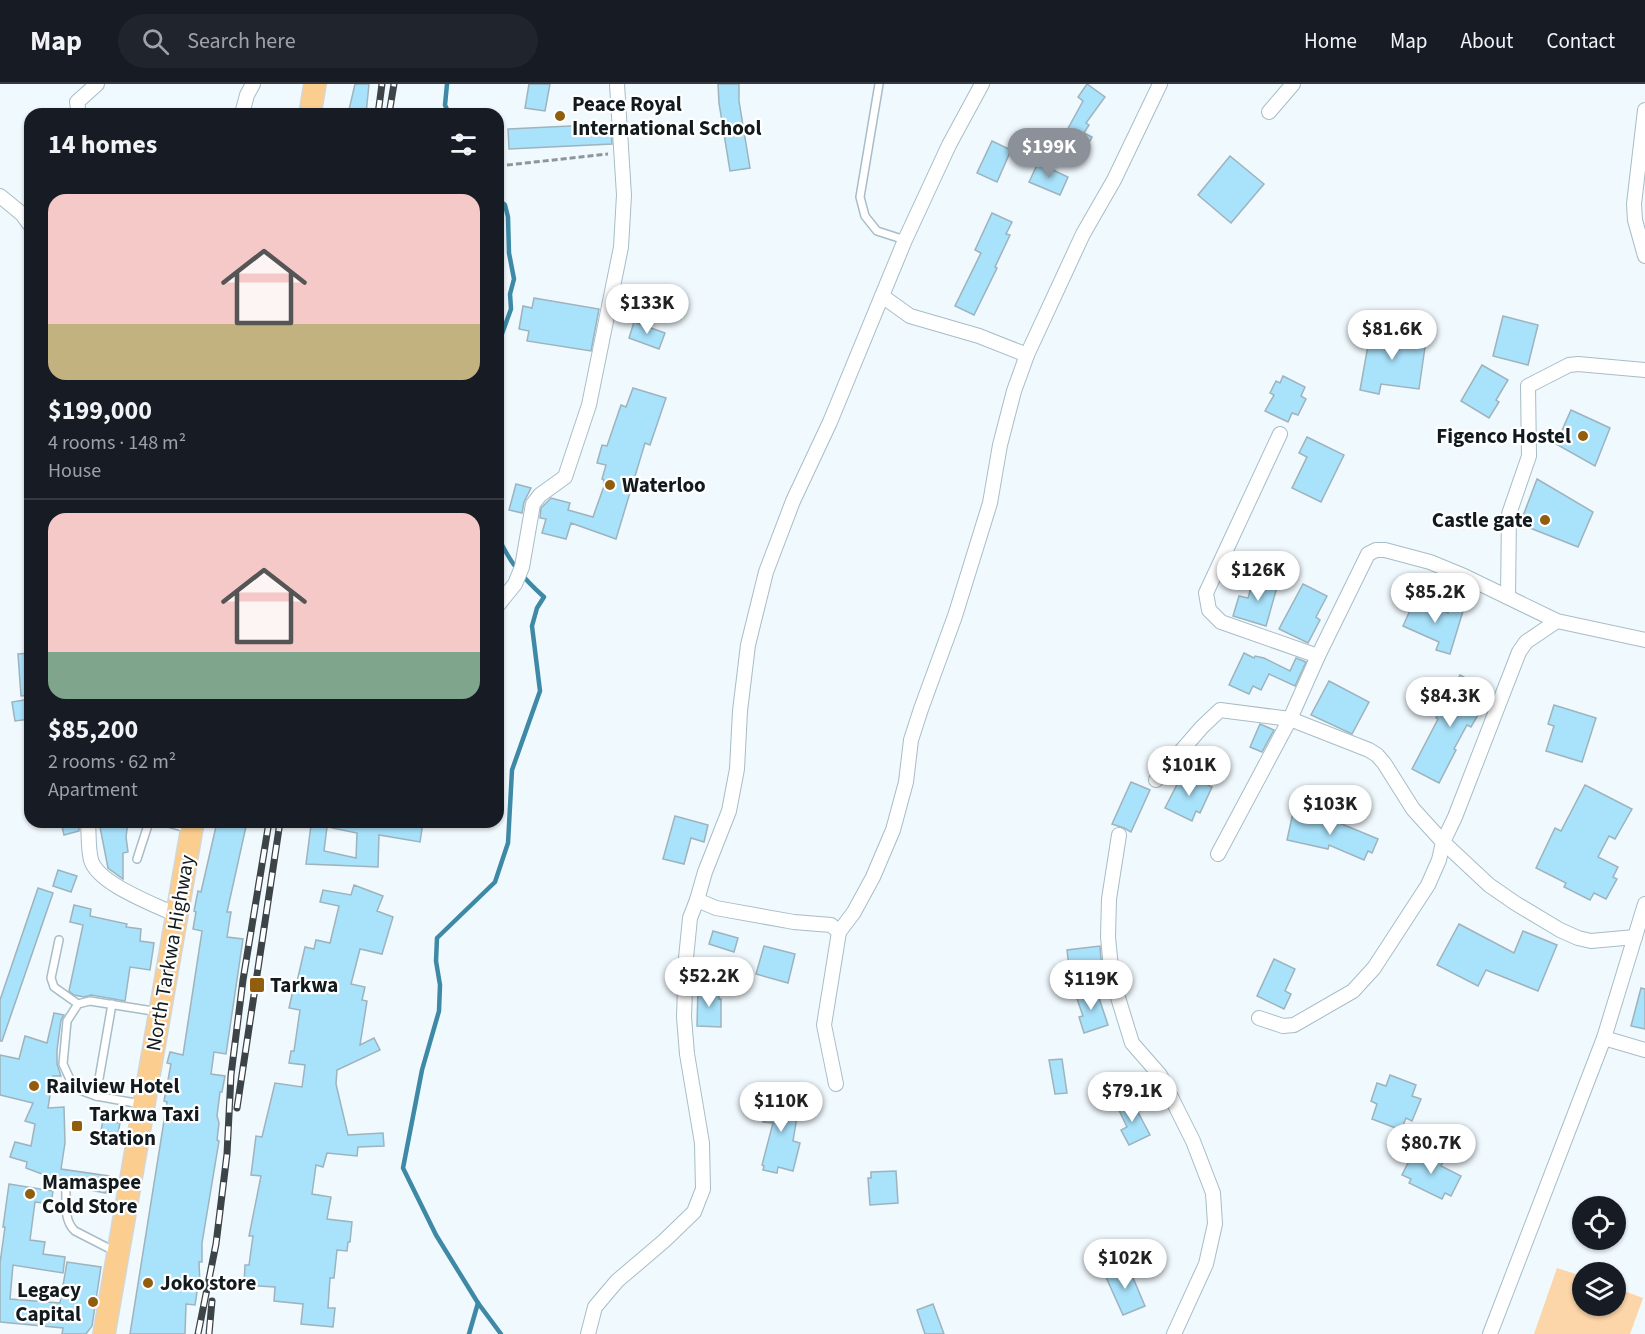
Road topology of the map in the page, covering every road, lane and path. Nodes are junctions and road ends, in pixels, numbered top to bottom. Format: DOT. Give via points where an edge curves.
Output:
graph roads {
  1 [pos="97,84"];
  2 [pos="253,84"];
  3 [pos="315,84"];
  4 [pos="617,84"];
  5 [pos="879,84"];
  6 [pos="982,84"];
  7 [pos="1160,84"];
  8 [pos="1293,84"];
  9 [pos="78,108"];
  10 [pos="244,108"];
  11 [pos="311,108"];
  12 [pos="1645,110"];
  13 [pos="1269,112"];
  14 [pos="621,156"];
  15 [pos="504,165"];
  16 [pos="0,196"];
  17 [pos="24,217"];
  18 [pos="905,240"];
  19 [pos="1645,256"];
  20 [pos="882,296"];
  21 [pos="1027,355"];
  22 [pos="1645,370"];
  23 [pos="1280,434"];
  24 [pos="504,597"];
  25 [pos="1508,597"];
  26 [pos="1557,621"];
  27 [pos="1645,640"];
  28 [pos="1318,656"];
  29 [pos="1290,718"];
  30 [pos="1156,780"];
  31 [pos="88,828"];
  32 [pos="147,828"];
  33 [pos="192,828"];
  34 [pos="1119,835"];
  35 [pos="1443,842"];
  36 [pos="1218,854"];
  37 [pos="137,860"];
  38 [pos="698,900"];
  39 [pos="1645,903"];
  40 [pos="176,915"];
  41 [pos="839,932"];
  42 [pos="1635,937"];
  43 [pos="58,940"];
  44 [pos="78,1004"];
  45 [pos="112,1004"];
  46 [pos="159,1012"];
  47 [pos="1259,1018"];
  48 [pos="1604,1038"];
  49 [pos="1645,1050"];
  50 [pos="836,1084"];
  51 [pos="96,1096"];
  52 [pos="144,1105"];
  53 [pos="66,1190"];
  54 [pos="118,1253"];
  55 [pos="104,1334"];
  56 [pos="588,1334"];
  57 [pos="1174,1334"];
  58 [pos="1490,1334"];
  1 -- 9 [label="street" via="77,102"];
  2 -- 10 [label="street"];
  3 -- 11 [label="main road"];
  4 -- 14 [label="street"];
  5 -- 18 [label="lane" via="860,197 866,216 877,231"];
  6 -- 18 [label="street"];
  7 -- 21 [label="street" via="1083,234"];
  8 -- 13 [label="street"];
  12 -- 19 [label="street" via="1634,204"];
  14 -- 15 [label="path"];
  14 -- 24 [label="street" via="621,247 589,405 565,477 533,504 522,567"];
  16 -- 17 [label="street"];
  18 -- 20 [label="street"];
  20 -- 21 [label="street" via="910,316"];
  20 -- 38 [label="street" via="766,572 748,645 737,770 729,811"];
  21 -- 41 [label="street" via="1000,446 987,513 912,740 894,830 873,877"];
  22 -- 25 [label="street" via="1569,365 1528,386 1529,456 1509,514"];
  23 -- 28 [label="street" via="1206,593 1209,610 1221,622"];
  25 -- 26 [label="street"];
  25 -- 28 [label="street" via="1430,562 1376,550 1368,554"];
  26 -- 27 [label="street"];
  26 -- 35 [label="street" via="1526,642 1519,652"];
  28 -- 29 [label="street"];
  29 -- 30 [label="street" via="1220,710"];
  29 -- 35 [label="street" via="1377,755 1413,809"];
  29 -- 36 [label="street"];
  31 -- 40 [label="street" via="91,860 98,874"];
  32 -- 37 [label="lane"];
  33 -- 40 [label="main road, North Tarkwa Highway"];
  34 -- 57 [label="street" via="1109,899 1112,978 1132,1043 1160,1075 1193,1141 1213,1193 1215,1224 1206,1264"];
  35 -- 42 [label="street" via="1489,885 1560,930 1591,941"];
  35 -- 47 [label="street" via="1428,885 1374,968 1353,991 1294,1025 1283,1026"];
  38 -- 41 [label="street" via="716,908 831,925"];
  38 -- 56 [label="street" via="690,918 684,1017 702,1143 703,1189 694,1212 617,1281 595,1307"];
  39 -- 42 [label="street"];
  40 -- 46 [label="main road, North Tarkwa Highway"];
  41 -- 50 [label="street" via="824,1024"];
  42 -- 48 [label="street"];
  43 -- 44 [label="lane" via="51,978 54,987"];
  44 -- 45 [label="lane"];
  44 -- 51 [label="lane" via="67,1022 63,1064 74,1088"];
  45 -- 46 [label="lane"];
  45 -- 51 [label="lane"];
  46 -- 52 [label="main road, North Tarkwa Highway"];
  48 -- 49 [label="street"];
  48 -- 58 [label="street"];
  51 -- 52 [label="lane"];
  52 -- 54 [label="main road, North Tarkwa Highway"];
  53 -- 54 [label="lane" via="69,1226"];
  54 -- 55 [label="main road, North Tarkwa Highway"];
}
